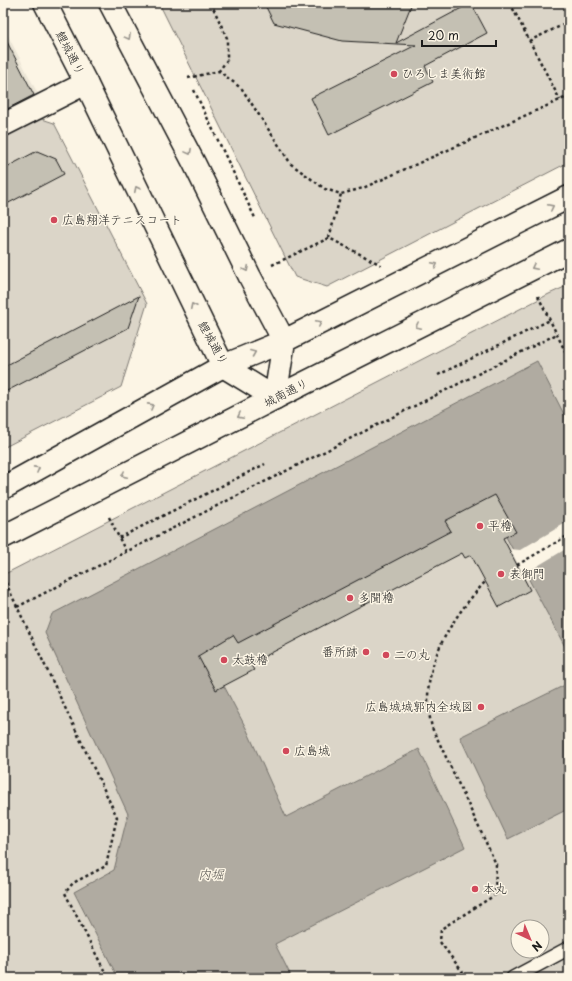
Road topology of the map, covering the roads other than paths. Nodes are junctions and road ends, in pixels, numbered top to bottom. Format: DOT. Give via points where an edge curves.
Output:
graph roads {
  1 [pos="45,3"];
  2 [pos="110,3"];
  3 [pos="86,83"];
  4 [pos="3,125"];
  5 [pos="569,198"];
  6 [pos="569,250"];
  7 [pos="284,341"];
  8 [pos="223,366"];
  9 [pos="275,398"];
  10 [pos="3,488"];
  11 [pos="3,537"];
  12 [pos="569,948"];
  13 [pos="513,978"];
  1 -- 3 [label="main road, 鯉城通り"];
  2 -- 7 [label="main road, one-way"];
  3 -- 4 [label="main road"];
  8 -- 3 [label="main road, 鯉城通り, one-way"];
  7 -- 5 [label="main road, one-way"];
  6 -- 9 [label="main road, 城南通り, one-way"];
  8 -- 7 [label="main road, one-way"];
  7 -- 9 [label="main road"];
  8 -- 9 [label="main road, 鯉城通り"];
  10 -- 8 [label="main road, one-way"];
  9 -- 11 [label="main road, 城南通り, one-way"];
  12 -- 13 [label="lane"];
}
